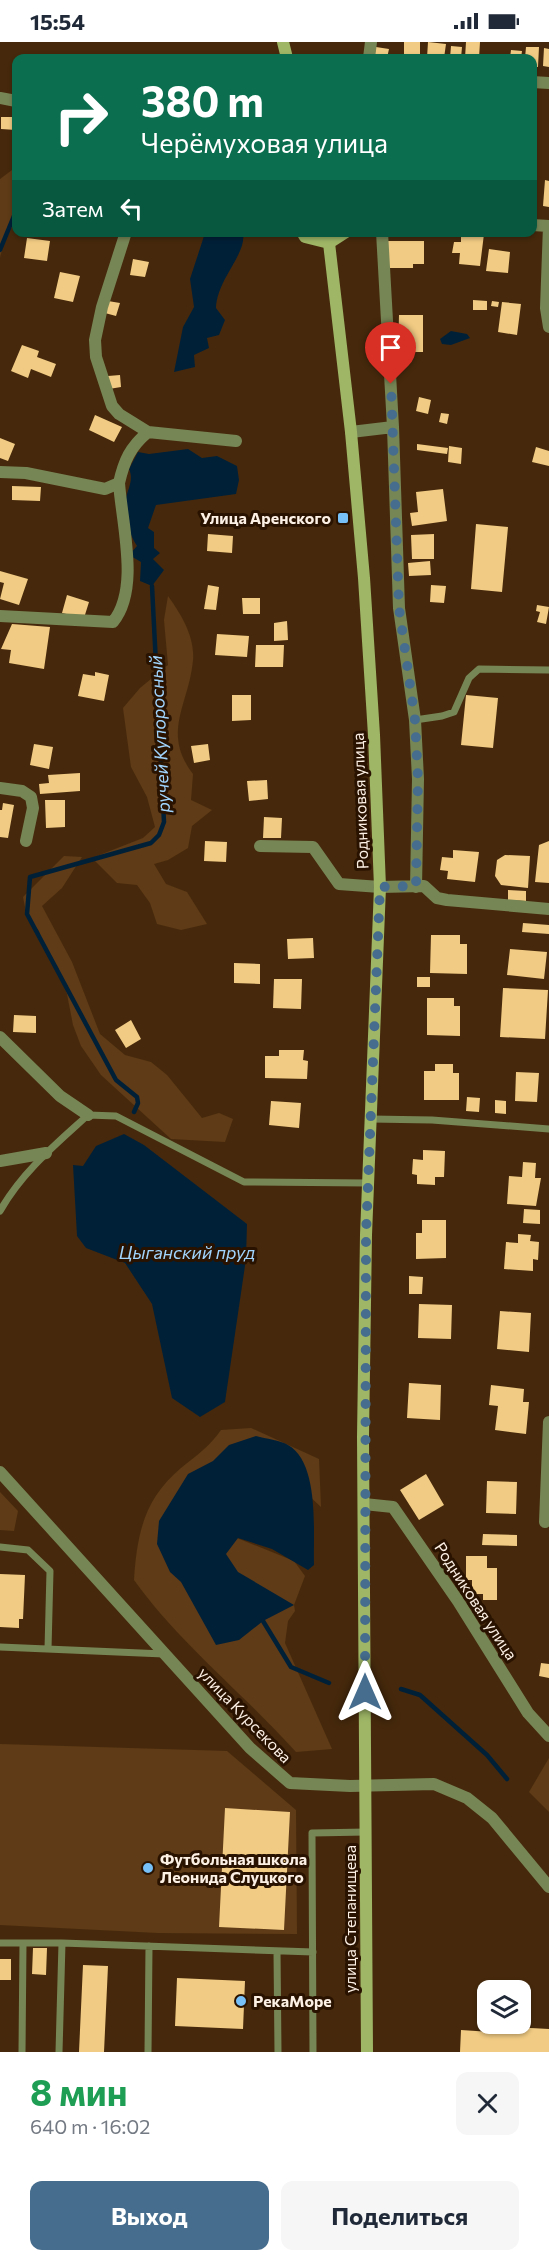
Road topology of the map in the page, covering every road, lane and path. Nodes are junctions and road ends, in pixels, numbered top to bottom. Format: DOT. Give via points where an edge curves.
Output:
graph roads {
  1 [pos="549,226"];
  2 [pos="124,237"];
  3 [pos="305,237"];
  4 [pos="338,237"];
  5 [pos="382,237"];
  6 [pos="329,243"];
  7 [pos="549,327"];
  8 [pos="393,427"];
  9 [pos="148,432"];
  10 [pos="351,432"];
  11 [pos="236,441"];
  12 [pos="0,472"];
  13 [pos="119,483"];
  14 [pos="0,616"];
  15 [pos="549,670"];
  16 [pos="415,720"];
  17 [pos="0,788"];
  18 [pos="26,841"];
  19 [pos="260,846"];
  20 [pos="416,886"];
  21 [pos="380,887"];
  22 [pos="549,909"];
  23 [pos="0,1037"];
  24 [pos="88,1115"];
  25 [pos="371,1119"];
  26 [pos="549,1129"];
  27 [pos="46,1153"];
  28 [pos="0,1161"];
  29 [pos="368,1183"];
  30 [pos="0,1211"];
  31 [pos="549,1422"];
  32 [pos="0,1472"];
  33 [pos="364,1504"];
  34 [pos="545,1522"];
  35 [pos="0,1547"];
  36 [pos="0,1647"];
  37 [pos="48,1649"];
  38 [pos="164,1654"];
  39 [pos="549,1736"];
  40 [pos="365,1786"];
  41 [pos="366,1832"];
  42 [pos="549,1887"];
  43 [pos="0,1943"];
  44 [pos="23,1943"];
  45 [pos="62,1943"];
  46 [pos="149,1946"];
  47 [pos="277,1951"];
  48 [pos="312,1952"];
  49 [pos="22,2052"];
  50 [pos="58,2052"];
  51 [pos="148,2052"];
  52 [pos="278,2052"];
  53 [pos="313,2052"];
  54 [pos="367,2052"];
  1 -- 7 [label="street"];
  2 -- 9 [label="street" via="97,325 96,357 112,406"];
  3 -- 6 [label="main road"];
  4 -- 6 [label="main road"];
  5 -- 8 [label="street"];
  6 -- 10 [label="main road, Родниковая улица"];
  8 -- 10 [label="street"];
  8 -- 16 [label="street" via="399,608"];
  9 -- 11 [label="street"];
  9 -- 13 [label="street" via="125,460"];
  10 -- 21 [label="main road, Родниковая улица" via="374,735"];
  12 -- 13 [label="street" via="26,473 105,489"];
  13 -- 14 [label="street" via="128,586 121,612 112,622"];
  15 -- 16 [label="lane" via="479,669 469,678 454,712"];
  16 -- 20 [label="street"];
  17 -- 18 [label="street" via="22,791 31,797 33,808"];
  19 -- 21 [label="street" via="313,847 339,884"];
  20 -- 21 [label="street"];
  20 -- 22 [label="street" via="424,886 437,898 447,900"];
  21 -- 25 [label="main road, Родниковая улица"];
  23 -- 24 [label="street" via="60,1096"];
  24 -- 27 [label="lane"];
  24 -- 29 [label="lane" via="116,1116 244,1182"];
  25 -- 26 [label="lane"];
  25 -- 29 [label="main road, Родниковая улица"];
  27 -- 28 [label="street"];
  27 -- 30 [label="lane" via="12,1189"];
  29 -- 33 [label="main road, Родниковая улица"];
  31 -- 34 [label="street"];
  32 -- 38 [label="street, улица Курсекова"];
  33 -- 39 [label="street, Родниковая улица" via="393,1507 528,1713"];
  33 -- 40 [label="main road, Родниковая улица"];
  35 -- 37 [label="lane" via="28,1550 50,1571"];
  36 -- 37 [label="lane"];
  37 -- 38 [label="lane"];
  38 -- 40 [label="street, улица Курсекова" via="250,1748 290,1783"];
  40 -- 41 [label="main road, улица Степанищева"];
  40 -- 42 [label="street, улица Курсекова" via="434,1785 467,1798 492,1818"];
  41 -- 48 [label="lane" via="312,1833"];
  41 -- 54 [label="main road, улица Степанищева"];
  43 -- 44 [label="lane"];
  44 -- 45 [label="lane"];
  44 -- 49 [label="lane"];
  45 -- 46 [label="lane"];
  45 -- 50 [label="lane"];
  46 -- 47 [label="lane"];
  46 -- 51 [label="lane"];
  47 -- 48 [label="lane"];
  47 -- 52 [label="lane"];
  48 -- 53 [label="lane"];
}
